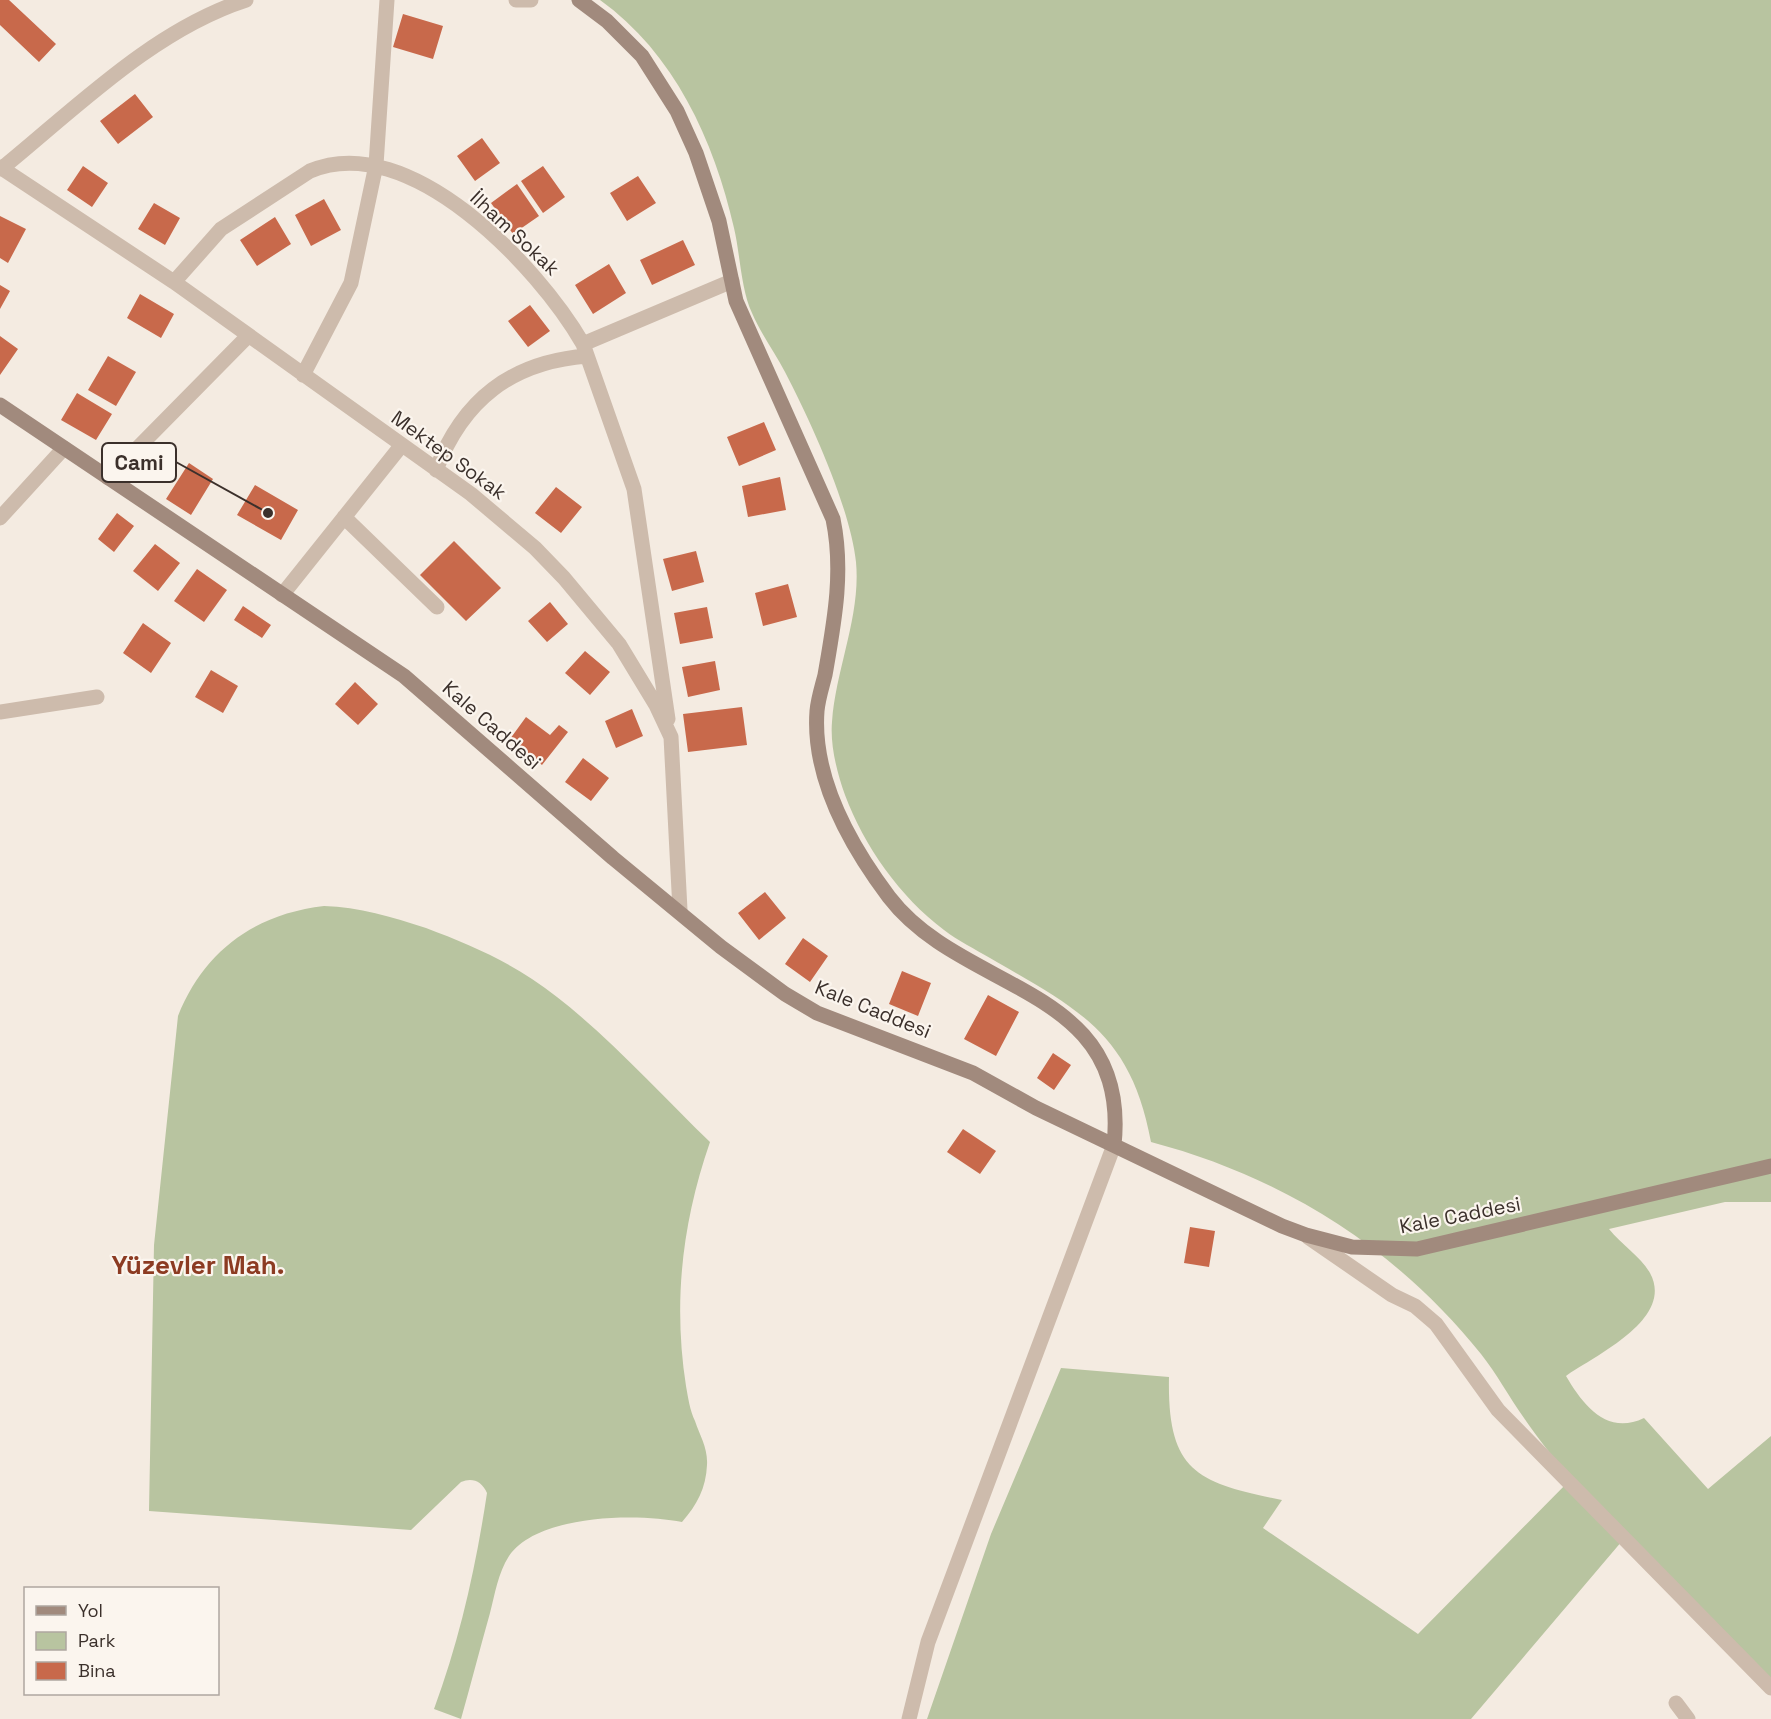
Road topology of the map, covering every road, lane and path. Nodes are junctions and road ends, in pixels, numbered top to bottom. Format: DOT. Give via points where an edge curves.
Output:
graph roads {
  1 [pos="246,0"];
  2 [pos="387,0"];
  3 [pos="516,0"];
  4 [pos="531,0"];
  5 [pos="579,0"];
  6 [pos="376,165"];
  7 [pos="1,168"];
  8 [pos="732,280"];
  9 [pos="174,282"];
  10 [pos="248,336"];
  11 [pos="585,350"];
  12 [pos="303,375"];
  13 [pos="0,405"];
  14 [pos="401,446"];
  15 [pos="64,448"];
  16 [pos="436,470"];
  17 [pos="108,478"];
  18 [pos="344,517"];
  19 [pos="0,518"];
  20 [pos="282,595"];
  21 [pos="437,607"];
  22 [pos="97,697"];
  23 [pos="0,712"];
  24 [pos="671,737"];
  25 [pos="680,910"];
  26 [pos="1114,1145"];
  27 [pos="1771,1166"];
  28 [pos="1306,1235"];
  29 [pos="1771,1688"];
  30 [pos="1676,1703"];
  31 [pos="909,1719"];
  32 [pos="1688,1719"];
  1 -- 7 [label="street" via="210,14 156,44"];
  2 -- 6 [label="street"];
  3 -- 4 [label="street"];
  5 -- 8 [label="street" via="626,38 670,97 707,182"];
  6 -- 9 [label="street, İlham Sokak" via="338,161 310,171 221,229"];
  6 -- 11 [label="street, İlham Sokak" via="440,194 481,225 541,284 565,313"];
  6 -- 12 [label="street" via="351,283"];
  7 -- 9 [label="street, Mektep Sokak"];
  8 -- 11 [label="street"];
  8 -- 26 [label="street" via="736,301 826,498 837,540 839,588 817,724 821,761 840,816 881,886 910,919 937,940 1060,1012 1089,1040 1113,1091"];
  9 -- 10 [label="street, Mektep Sokak"];
  10 -- 12 [label="street, Mektep Sokak"];
  10 -- 17 [label="street"];
  11 -- 16 [label="street" via="538,365 494,388 478,401 453,433"];
  11 -- 24 [label="street, İlham Sokak" via="634,489"];
  12 -- 14 [label="street, Mektep Sokak"];
  13 -- 15 [label="street, Kale Caddesi"];
  14 -- 16 [label="street, Mektep Sokak"];
  14 -- 18 [label="street"];
  15 -- 17 [label="street, Kale Caddesi"];
  15 -- 19 [label="street"];
  16 -- 24 [label="street, Mektep Sokak" via="504,520 579,594 632,664"];
  17 -- 20 [label="street, Kale Caddesi"];
  18 -- 20 [label="street"];
  18 -- 21 [label="street"];
  20 -- 25 [label="street, Kale Caddesi" via="404,676 613,858"];
  22 -- 23 [label="street"];
  24 -- 25 [label="street, Mektep Sokak"];
  25 -- 26 [label="street, Kale Caddesi" via="754,973 817,1013 939,1058"];
  26 -- 28 [label="street, Kale Caddesi"];
  26 -- 31 [label="street" via="928,1641"];
  27 -- 28 [label="street, Kale Caddesi" via="1417,1249 1363,1248"];
  28 -- 29 [label="street" via="1436,1324 1498,1410"];
  30 -- 32 [label="street"];
}
